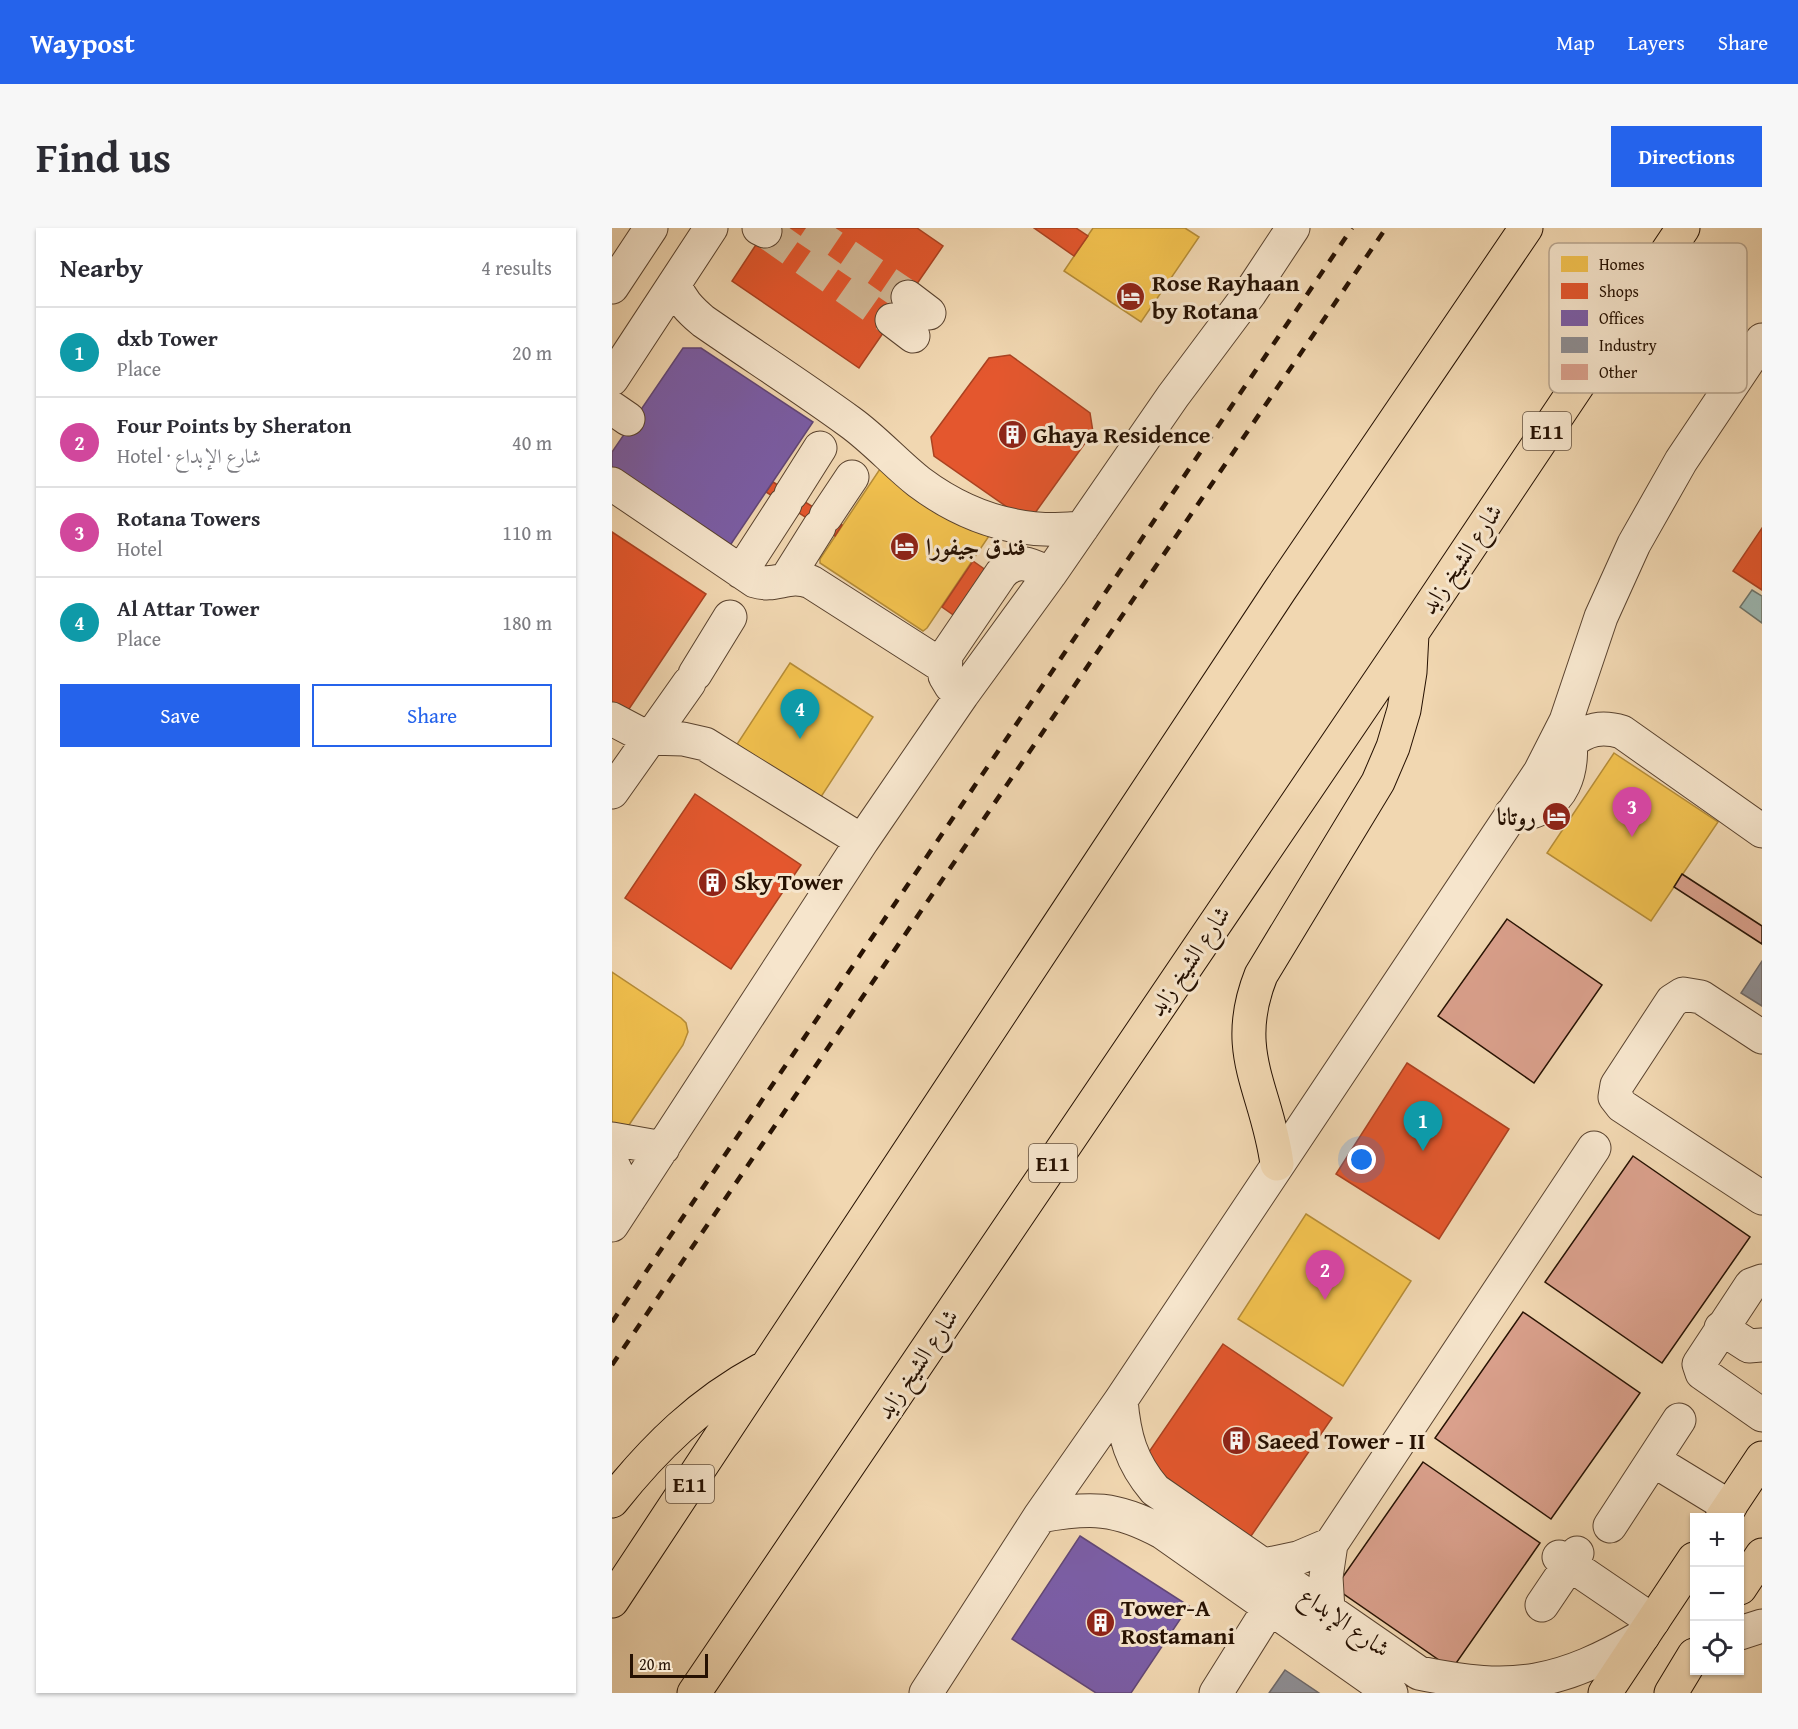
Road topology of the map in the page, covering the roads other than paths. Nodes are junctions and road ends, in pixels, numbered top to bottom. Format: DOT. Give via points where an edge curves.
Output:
graph roads {
  1 [pos="651,228"];
  2 [pos="711,228"];
  3 [pos="1293,228"];
  4 [pos="1526,228"];
  5 [pos="1683,228"];
  6 [pos="1673,243"];
  7 [pos="675,284"];
  8 [pos="612,286"];
  9 [pos="1762,340"];
  10 [pos="1747,362"];
  11 [pos="612,379"];
  12 [pos="1573,393"];
  13 [pos="1727,393"];
  14 [pos="820,448"];
  15 [pos="852,477"];
  16 [pos="612,484"];
  17 [pos="1082,528"];
  18 [pos="741,572"];
  19 [pos="1050,574"];
  20 [pos="787,578"];
  21 [pos="730,617"];
  22 [pos="1412,633"];
  23 [pos="944,667"];
  24 [pos="962,694"];
  25 [pos="612,719"];
  26 [pos="1569,731"];
  27 [pos="648,738"];
  28 [pos="612,792"];
  29 [pos="1762,831"];
  30 [pos="862,841"];
  31 [pos="1762,1037"];
  32 [pos="612,1139"];
  33 [pos="663,1148"];
  34 [pos="1594,1148"];
  35 [pos="612,1163"];
  36 [pos="1277,1164"];
  37 [pos="1762,1198"];
  38 [pos="620,1212"];
  39 [pos="1762,1281"];
  40 [pos="1721,1328"];
  41 [pos="1762,1345"];
  42 [pos="1702,1356"];
  43 [pos="768,1366"];
  44 [pos="1121,1400"];
  45 [pos="1762,1400"];
  46 [pos="1762,1415"];
  47 [pos="1679,1420"];
  48 [pos="1762,1458"];
  49 [pos="1647,1469"];
  50 [pos="612,1501"];
  51 [pos="1718,1513"];
  52 [pos="1721,1513"];
  53 [pos="1040,1516"];
  54 [pos="1610,1526"];
  55 [pos="1331,1544"];
  56 [pos="1762,1555"];
  57 [pos="1264,1565"];
  58 [pos="1690,1566"];
  59 [pos="1744,1582"];
  60 [pos="612,1601"];
  61 [pos="1542,1605"];
  62 [pos="1270,1607"];
  63 [pos="1328,1610"];
  64 [pos="1653,1621"];
  65 [pos="1762,1626"];
  66 [pos="1744,1632"];
  67 [pos="694,1693"];
  68 [pos="927,1693"];
  69 [pos="1216,1693"];
  70 [pos="1391,1693"];
  71 [pos="1605,1693"];
  1 -- 8 [label="street"];
  2 -- 7 [label="street"];
  3 -- 17 [label="street"];
  4 -- 43 [label="main road, E11" via="1280,590"];
  5 -- 6 [label="main road, شارع الشيخ زايد / E11"];
  7 -- 11 [label="street"];
  7 -- 17 [label="street" via="688,308 703,321 846,419 939,495 1009,526 1035,530"];
  9 -- 10 [label="street"];
  12 -- 22 [label="main road, شارع الشيخ زايد / E11"];
  13 -- 26 [label="street" via="1681,461 1634,544 1601,617"];
  14 -- 18 [label="street"];
  15 -- 20 [label="street"];
  16 -- 18 [label="street"];
  17 -- 19 [label="street"];
  18 -- 20 [label="street" via="763,584"];
  19 -- 23 [label="street" via="1024,562 1005,569 946,655"];
  19 -- 24 [label="street"];
  20 -- 23 [label="street" via="811,582"];
  21 -- 27 [label="street" via="692,679"];
  22 -- 36 [label="main road" via="1404,710 1378,782 1261,975 1252,997 1247,1044 1272,1131"];
  22 -- 67 [label="main road, شارع الشيخ زايد / E11"];
  23 -- 24 [label="street" via="949,685"];
  24 -- 30 [label="street"];
  25 -- 27 [label="street"];
  26 -- 29 [label="street" via="1580,735 1601,728 1622,732"];
  26 -- 36 [label="street"];
  27 -- 28 [label="street"];
  27 -- 30 [label="street" via="705,744"];
  30 -- 33 [label="street"];
  31 -- 37 [label="street" via="1701,997 1683,994 1672,1001 1617,1085 1615,1096 1622,1106"];
  32 -- 33 [label="street"];
  33 -- 38 [label="street"];
  34 -- 55 [label="street"];
  35 -- 38 [label="street"];
  36 -- 44 [label="street"];
  39 -- 40 [label="street" via="1751,1285"];
  40 -- 41 [label="street" via="1749,1346"];
  40 -- 42 [label="street"];
  42 -- 45 [label="street"];
  42 -- 46 [label="street" via="1702,1373"];
  43 -- 50 [label="main road" via="695,1412 663,1440"];
  43 -- 60 [label="main road, E11"];
  44 -- 53 [label="street"];
  44 -- 57 [label="street, شارع الإبداع" via="1126,1442 1144,1477 1167,1499"];
  47 -- 49 [label="street"];
  48 -- 52 [label="main road"];
  49 -- 51 [label="street"];
  49 -- 54 [label="street"];
  53 -- 62 [label="street, شارع الإبداع" via="1088,1509 1131,1516 1162,1532"];
  53 -- 68 [label="street"];
  55 -- 57 [label="street" via="1298,1558"];
  55 -- 63 [label="street" via="1326,1577"];
  56 -- 59 [label="main road"];
  57 -- 63 [label="street, شارع الإبداع"];
  58 -- 64 [label="main road"];
  61 -- 64 [label="street" via="1568,1555"];
  62 -- 69 [label="street"];
  62 -- 70 [label="street, شارع الإبداع"];
  63 -- 64 [label="street, شارع الإبداع" via="1419,1672 1449,1685 1480,1692 1540,1688 1566,1679"];
  64 -- 71 [label="main road"];
  65 -- 66 [label="street"];
}
